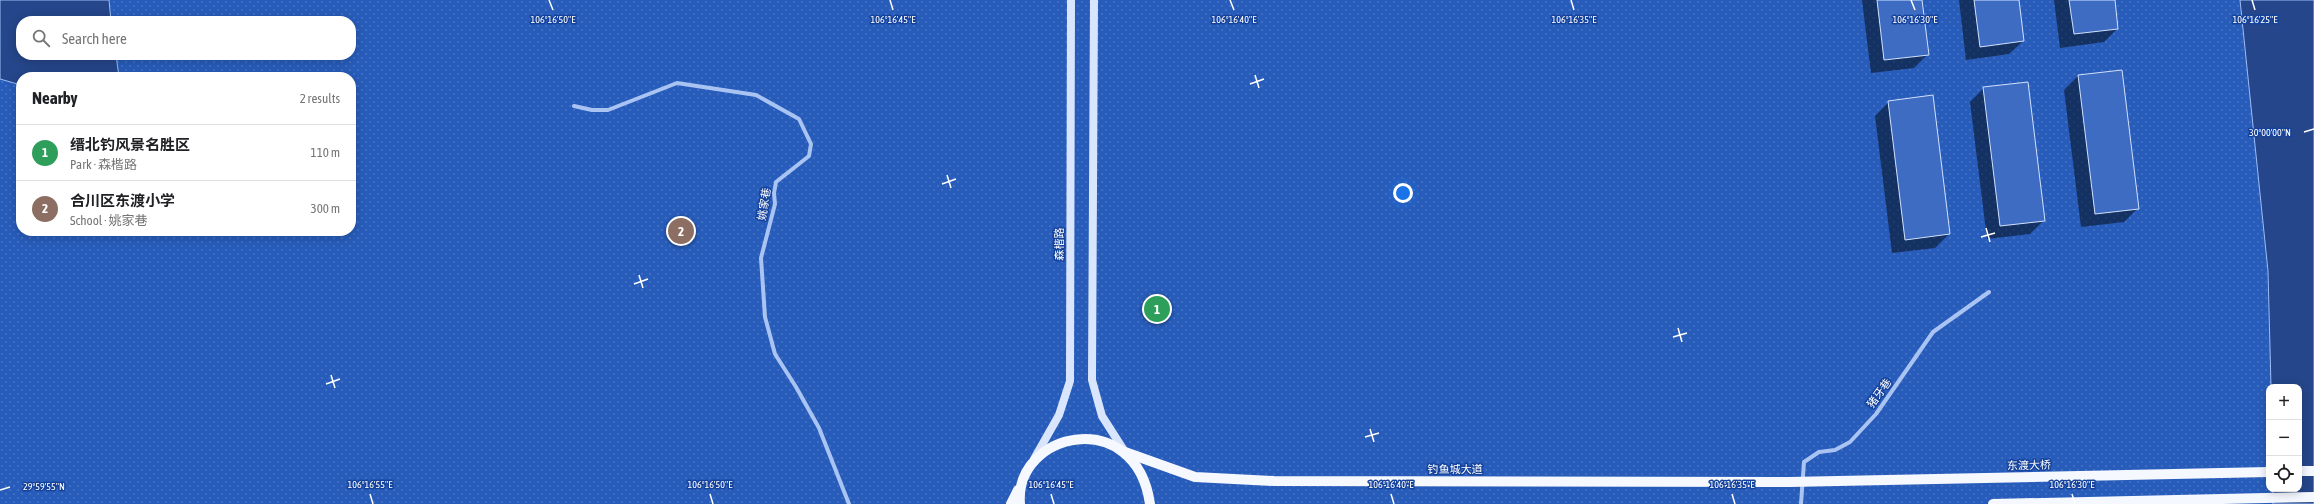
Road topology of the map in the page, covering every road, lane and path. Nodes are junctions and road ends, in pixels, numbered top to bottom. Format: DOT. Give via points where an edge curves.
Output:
graph roads {
  1 [pos="1071,0"];
  2 [pos="1094,0"];
  3 [pos="574,106"];
  4 [pos="1989,292"];
  5 [pos="1125,452"];
  6 [pos="2302,471"];
  7 [pos="2314,471"];
  8 [pos="2266,472"];
  9 [pos="1024,477"];
  10 [pos="1789,482"];
  11 [pos="2314,498"];
  12 [pos="849,504"];
  13 [pos="1011,504"];
  14 [pos="1020,504"];
  15 [pos="1150,504"];
  16 [pos="1801,504"];
  17 [pos="1993,504"];
  1 -- 9 [label="main road, 森楷路" via="1070,381 1059,415"];
  2 -- 5 [label="main road" via="1092,380 1102,416"];
  3 -- 12 [label="street, 姚家巷" via="608,110 677,83 756,95 800,119 811,144 809,156 776,182 775,204 762,258 765,317 775,354 819,428"];
  4 -- 16 [label="street, 猪牙巷" via="1934,332 1876,414 1850,442 1835,450 1819,452 1804,462"];
  5 -- 9 [label="main road" via="1107,442 1086,438 1065,441 1048,449 1034,462"];
  5 -- 10 [label="main road, 钓鱼城大道" via="1195,477 1274,481"];
  5 -- 15 [label="main road" via="1139,468 1147,485"];
  6 -- 7 [label="main road"];
  8 -- 10 [label="main road, 东渡大桥, bridge"];
  9 -- 13 [label="main road"];
  9 -- 14 [label="main road"];
  11 -- 17 [label="main road"];
}
